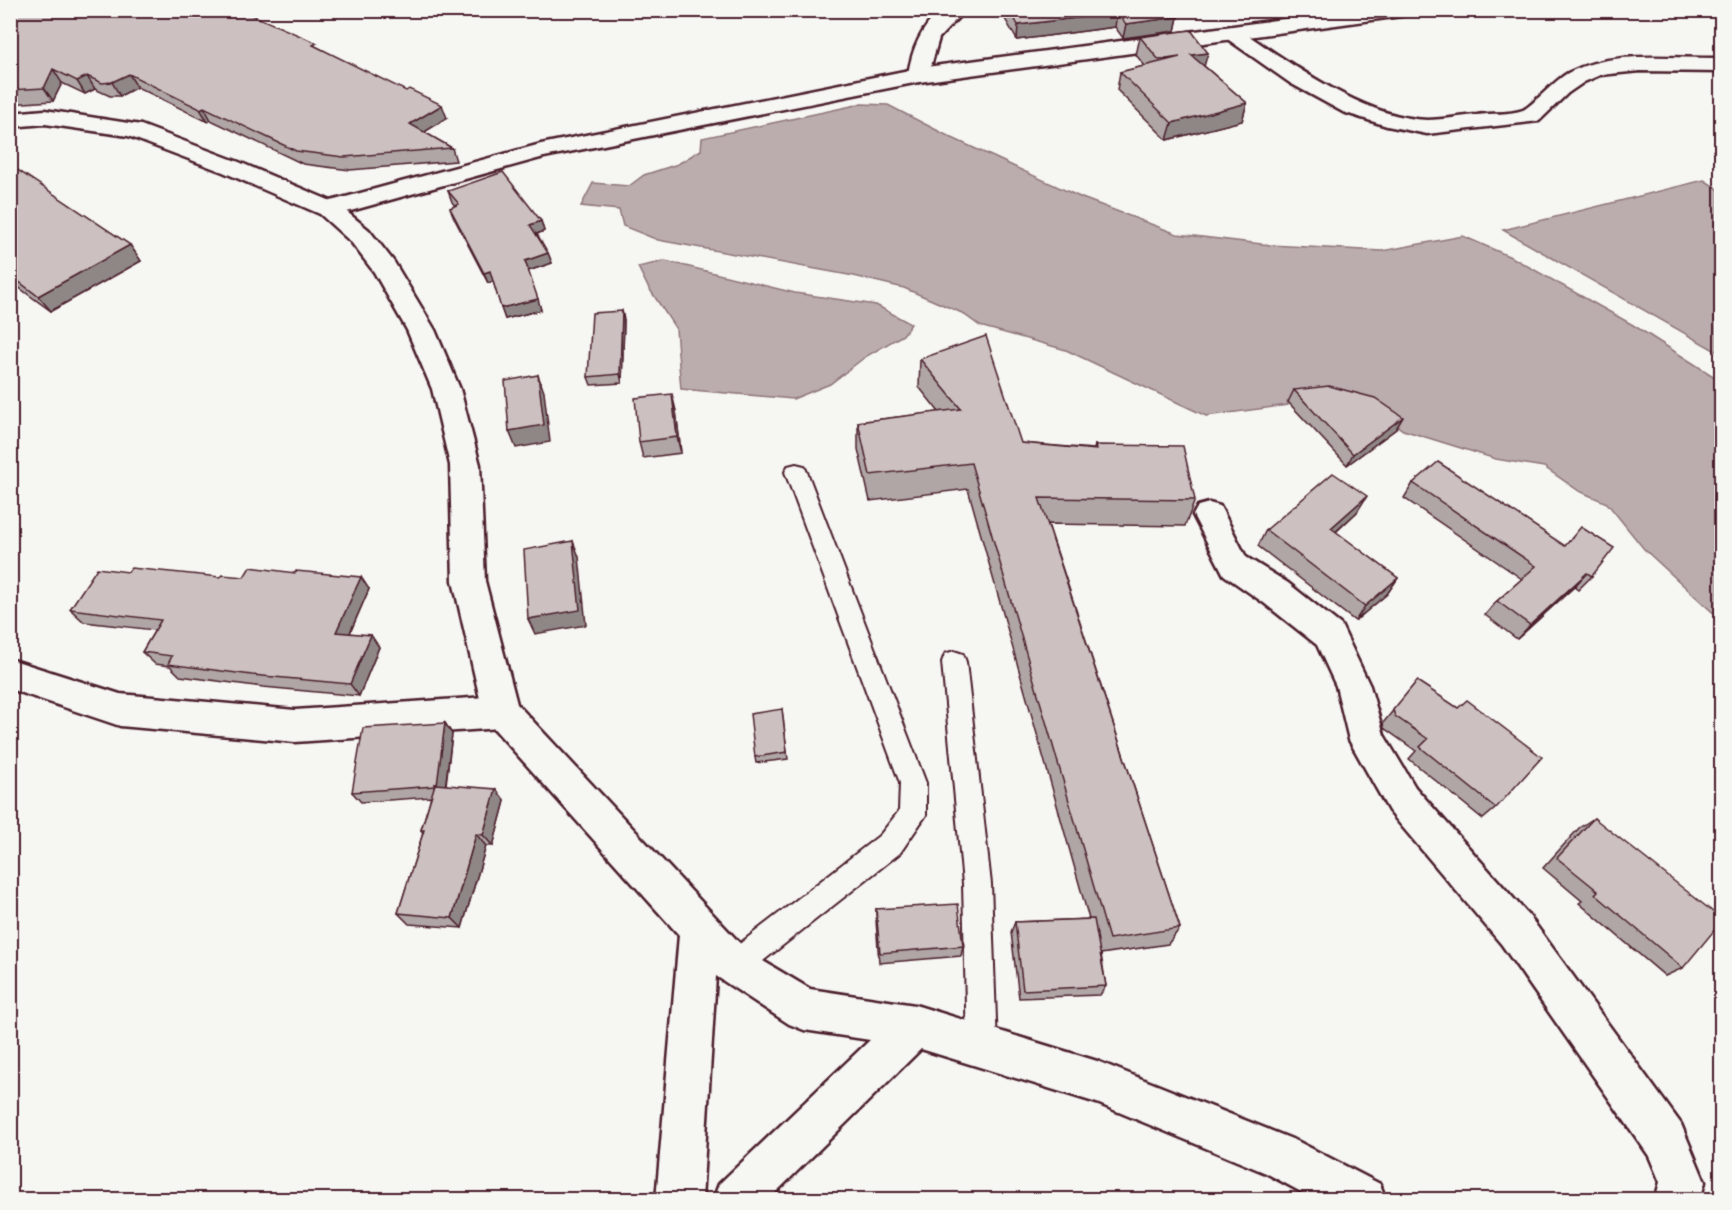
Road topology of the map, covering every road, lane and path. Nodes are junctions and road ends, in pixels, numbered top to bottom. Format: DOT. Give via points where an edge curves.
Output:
graph roads {
  1 [pos="955,10"];
  2 [pos="1401,10"];
  3 [pos="1233,34"];
  4 [pos="1722,65"];
  5 [pos="919,75"];
  6 [pos="10,120"];
  7 [pos="329,208"];
  8 [pos="796,472"];
  9 [pos="1209,515"];
  10 [pos="954,662"];
  11 [pos="10,674"];
  12 [pos="501,712"];
  13 [pos="699,930"];
  14 [pos="734,966"];
  15 [pos="915,1026"];
  16 [pos="982,1047"];
  17 [pos="679,1200"];
  18 [pos="735,1200"];
  19 [pos="1364,1200"];
  20 [pos="1677,1200"];
  1 -- 5 [label="main road" via="933,29 922,52"];
  2 -- 3 [label="main road"];
  3 -- 4 [label="main road" via="1298,78 1351,107 1427,127 1531,116 1570,81 1596,70"];
  3 -- 5 [label="main road"];
  5 -- 7 [label="main road" via="541,151"];
  6 -- 7 [label="main road" via="45,117 133,130"];
  7 -- 12 [label="main road" via="360,236 386,268 421,330 446,389 465,465 469,581"];
  8 -- 14 [label="lane" via="914,783 912,815 890,844"];
  9 -- 20 [label="main road" via="1235,566 1329,635 1353,686 1367,740 1402,799 1516,931 1665,1140 1683,1182"];
  10 -- 16 [label="lane" via="977,884"];
  11 -- 12 [label="main road" via="120,710 295,726"];
  12 -- 13 [label="main road"];
  13 -- 14 [label="main road"];
  13 -- 17 [label="main road"];
  14 -- 15 [label="main road" via="804,1009"];
  15 -- 16 [label="main road"];
  15 -- 18 [label="main road"];
  16 -- 19 [label="main road" via="1097,1082 1281,1158"];
}
